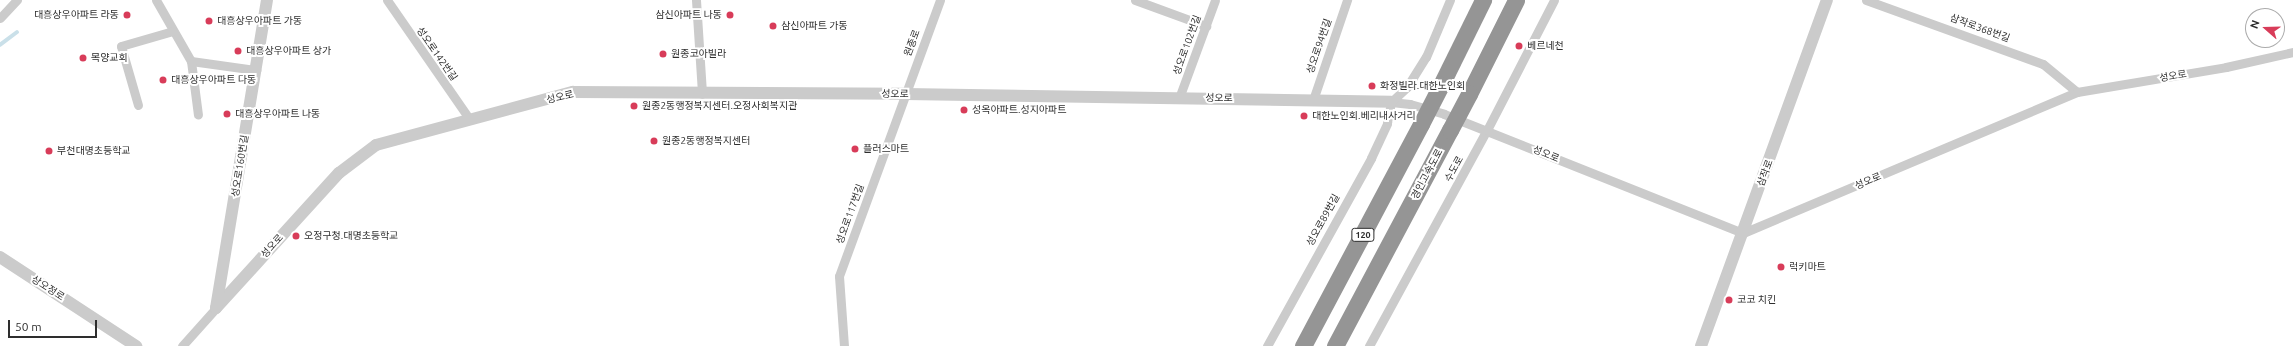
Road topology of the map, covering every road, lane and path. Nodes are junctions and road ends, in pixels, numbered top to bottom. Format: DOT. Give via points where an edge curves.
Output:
graph roads {
  1 [pos="17,0"];
  2 [pos="156,0"];
  3 [pos="267,0"];
  4 [pos="387,0"];
  5 [pos="696,0"];
  6 [pos="940,0"];
  7 [pos="1135,0"];
  8 [pos="1215,0"];
  9 [pos="1347,0"];
  10 [pos="1450,0"];
  11 [pos="1483,0"];
  12 [pos="1516,0"];
  13 [pos="1554,0"];
  14 [pos="1827,0"];
  15 [pos="1866,0"];
  16 [pos="0,18"];
  17 [pos="1206,26"];
  18 [pos="173,30"];
  19 [pos="2293,52"];
  20 [pos="190,62"];
  21 [pos="256,70"];
  22 [pos="2077,92"];
  23 [pos="702,94"];
  24 [pos="905,94"];
  25 [pos="1179,98"];
  26 [pos="1313,100"];
  27 [pos="1391,102"];
  28 [pos="138,105"];
  29 [pos="198,115"];
  30 [pos="470,120"];
  31 [pos="1487,130"];
  32 [pos="1743,233"];
  33 [pos="0,257"];
  34 [pos="216,308"];
  35 [pos="136,346"];
  36 [pos="182,346"];
  37 [pos="844,346"];
  38 [pos="1267,346"];
  39 [pos="1303,346"];
  40 [pos="1335,346"];
  41 [pos="1369,346"];
  42 [pos="1702,346"];
  1 -- 16 [label="street"];
  2 -- 18 [label="street"];
  3 -- 21 [label="street, 성오로160번길"];
  4 -- 30 [label="street, 성오로142번길"];
  5 -- 23 [label="street"];
  6 -- 24 [label="street, 원종로"];
  7 -- 17 [label="street"];
  8 -- 17 [label="street, 성오로102번길"];
  9 -- 26 [label="street, 성오로94번길"];
  10 -- 27 [label="street" via="1426,57 1407,87"];
  11 -- 39 [label="highway, 120, bridge" via="1421,124"];
  12 -- 40 [label="highway, 경인고속도로 / 120, bridge"];
  13 -- 31 [label="street, 수도로"];
  14 -- 32 [label="street, 삼작로"];
  15 -- 22 [label="street, 삼작로368번길" via="2044,64"];
  17 -- 25 [label="street, 성오로102번길"];
  18 -- 20 [label="street"];
  18 -- 28 [label="street" via="121,46"];
  19 -- 22 [label="street, 성오로" via="2226,67"];
  20 -- 21 [label="street"];
  20 -- 29 [label="street"];
  21 -- 34 [label="street, 성오로160번길"];
  22 -- 32 [label="street, 성오로"];
  23 -- 24 [label="street, 성오로"];
  23 -- 30 [label="street, 성오로" via="573,92"];
  24 -- 25 [label="street, 성오로"];
  24 -- 37 [label="street, 성오로117번길" via="839,276"];
  25 -- 26 [label="street, 성오로"];
  26 -- 27 [label="street, 성오로"];
  27 -- 31 [label="street, 성오로" via="1423,107"];
  27 -- 38 [label="street, 성오로89번길" via="1387,123 1370,158"];
  30 -- 34 [label="street, 성오로" via="376,145 338,173"];
  31 -- 32 [label="street, 성오로"];
  31 -- 41 [label="street, 수도로"];
  32 -- 42 [label="street, 삼작로"];
  33 -- 35 [label="street, 상오정로"];
  34 -- 36 [label="street, 성오로"];
}
